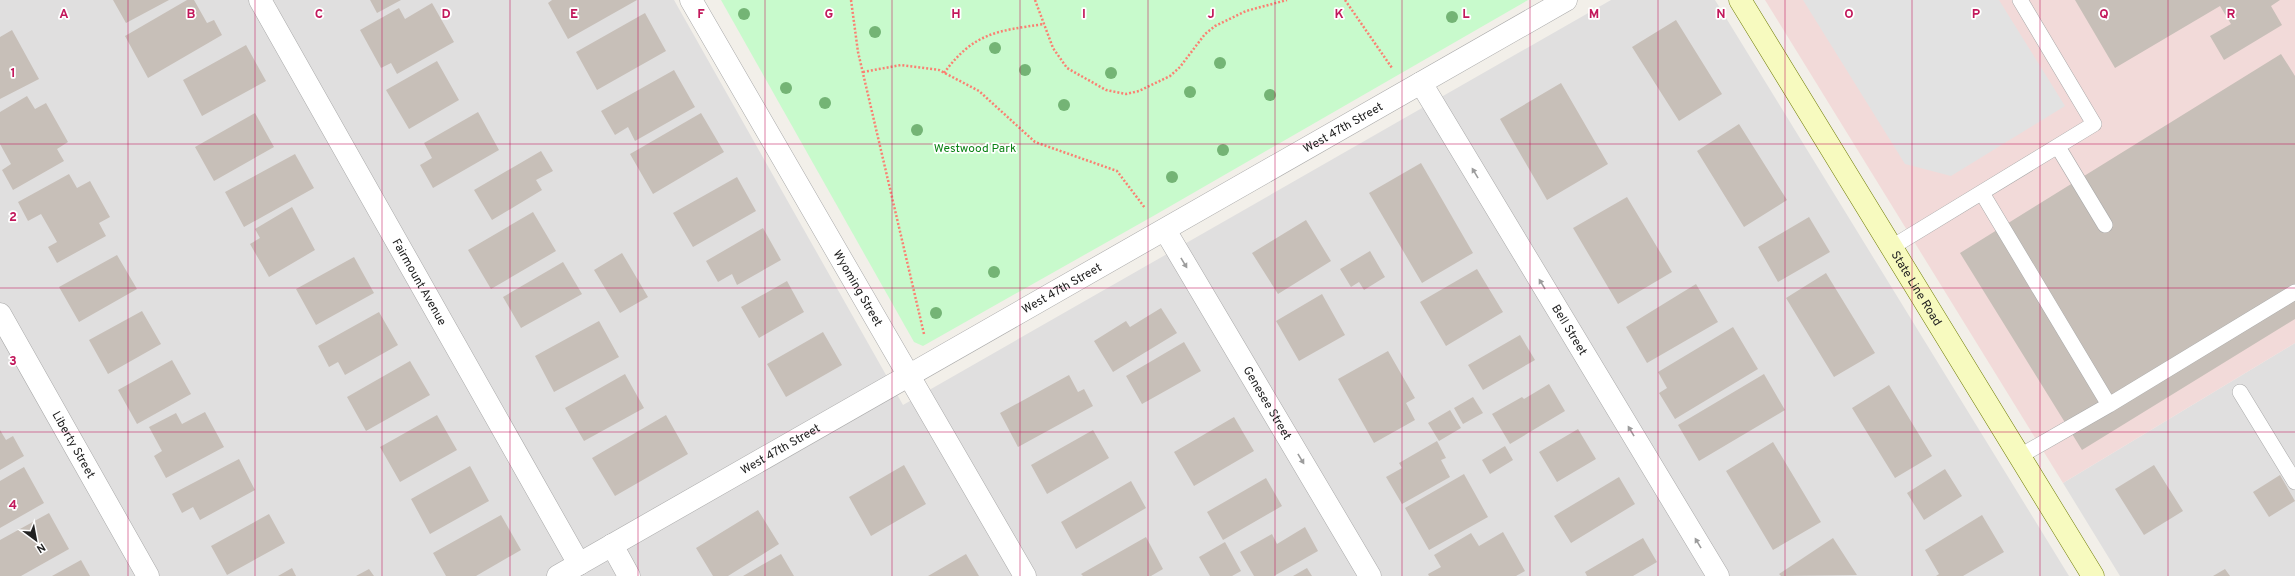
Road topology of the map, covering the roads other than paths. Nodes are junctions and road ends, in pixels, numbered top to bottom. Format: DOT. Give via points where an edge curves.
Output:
graph roads {
  1 [pos="260,0"];
  2 [pos="691,0"];
  3 [pos="1566,0"];
  4 [pos="1740,0"];
  5 [pos="2020,0"];
  6 [pos="1421,83"];
  7 [pos="2058,147"];
  8 [pos="1982,193"];
  9 [pos="2105,225"];
  10 [pos="1165,230"];
  11 [pos="1892,247"];
  12 [pos="2295,292"];
  13 [pos="0,314"];
  14 [pos="910,376"];
  15 [pos="2240,392"];
  16 [pos="2109,405"];
  17 [pos="2020,456"];
  18 [pos="2295,482"];
  19 [pos="612,545"];
  20 [pos="579,564"];
  21 [pos="148,576"];
  22 [pos="558,576"];
  23 [pos="629,576"];
  24 [pos="1025,576"];
  25 [pos="1370,576"];
  26 [pos="1718,576"];
  27 [pos="2093,576"];
  1 -- 20 [label="street, Fairmount Avenue"];
  2 -- 14 [label="street, Wyoming Street"];
  3 -- 6 [label="street, West 47th Street"];
  4 -- 11 [label="street, State Line Road"];
  5 -- 7 [label="lane" via="2094,124"];
  6 -- 10 [label="street, West 47th Street"];
  26 -- 6 [label="street, Bell Street, one-way"];
  7 -- 8 [label="lane"];
  7 -- 9 [label="lane"];
  8 -- 11 [label="lane"];
  8 -- 16 [label="lane"];
  10 -- 14 [label="street, West 47th Street"];
  10 -- 25 [label="street, Genesee Street, one-way"];
  11 -- 17 [label="street, State Line Road"];
  12 -- 16 [label="lane"];
  13 -- 21 [label="street, Liberty Street"];
  14 -- 19 [label="street, West 47th Street"];
  14 -- 24 [label="street, Wyoming Street"];
  15 -- 18 [label="lane"];
  16 -- 17 [label="lane"];
  17 -- 27 [label="street, State Line Road"];
  19 -- 20 [label="street, West 47th Street"];
  19 -- 23 [label="street"];
  20 -- 22 [label="street, West 47th Street"];
}
